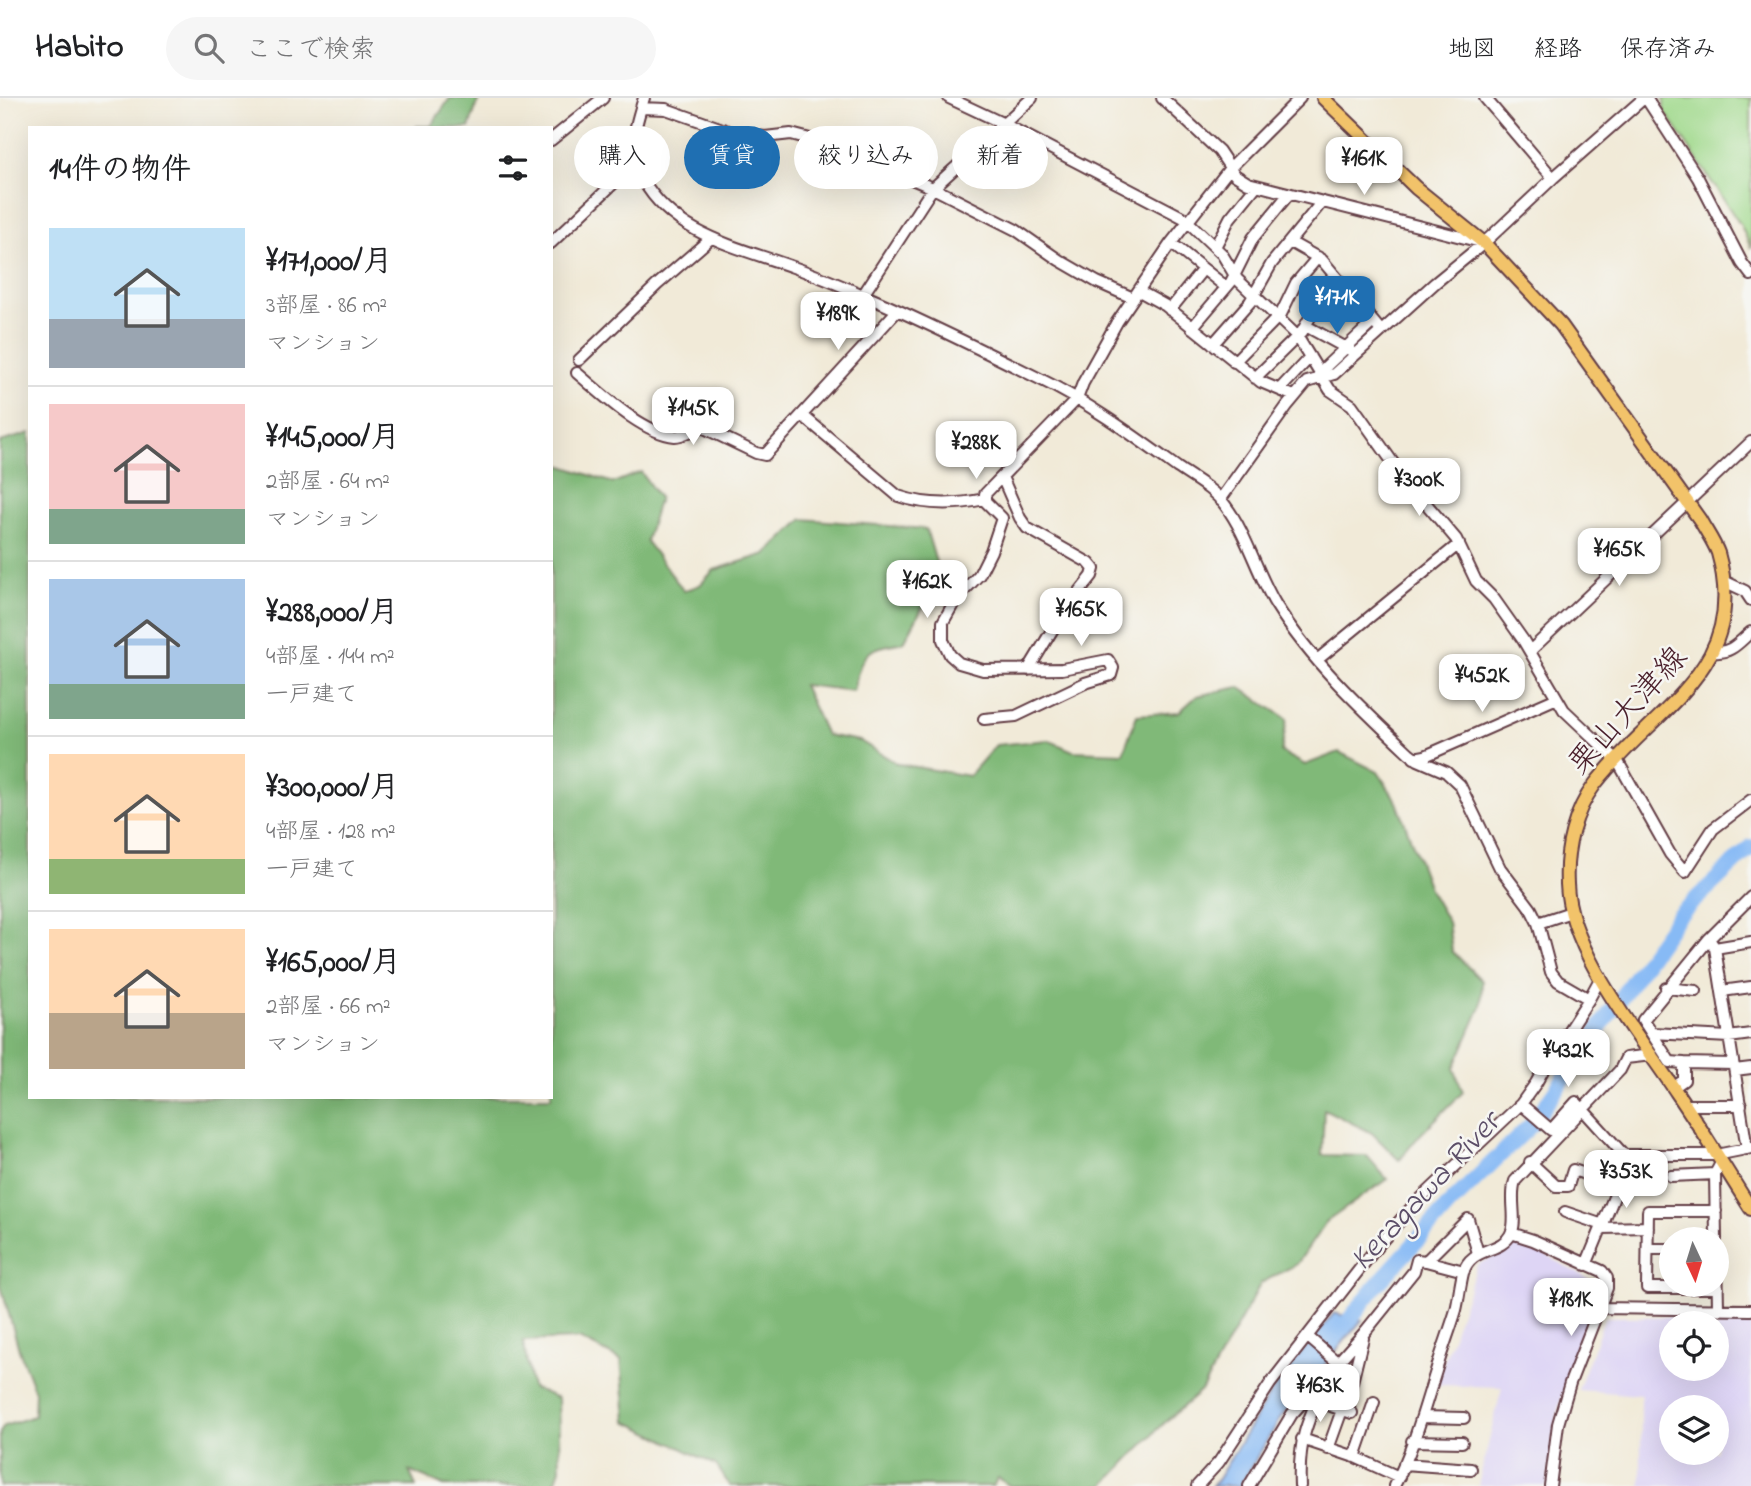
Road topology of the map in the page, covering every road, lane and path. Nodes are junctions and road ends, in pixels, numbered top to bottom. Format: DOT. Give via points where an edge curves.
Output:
graph roads {
  1 [pos="603,98"];
  2 [pos="950,98"];
  3 [pos="1032,98"];
  4 [pos="1162,98"];
  5 [pos="1300,98"];
  6 [pos="1323,98"];
  7 [pos="1485,98"];
  8 [pos="1645,98"];
  9 [pos="643,103"];
  10 [pos="1004,124"];
  11 [pos="634,126"];
  12 [pos="794,135"];
  13 [pos="553,138"];
  14 [pos="1230,167"];
  15 [pos="1553,178"];
  16 [pos="938,183"];
  17 [pos="1256,186"];
  18 [pos="608,189"];
  19 [pos="648,189"];
  20 [pos="932,189"];
  21 [pos="935,189"];
  22 [pos="1288,195"];
  23 [pos="1321,203"];
  24 [pos="1186,223"];
  25 [pos="710,239"];
  26 [pos="553,241"];
  27 [pos="1290,242"];
  28 [pos="1171,243"];
  29 [pos="1484,243"];
  30 [pos="1215,247"];
  31 [pos="1318,257"];
  32 [pos="1203,268"];
  33 [pos="1235,274"];
  34 [pos="1751,275"];
  35 [pos="1338,281"];
  36 [pos="1226,287"];
  37 [pos="863,295"];
  38 [pos="1136,295"];
  39 [pos="1254,297"];
  40 [pos="1170,310"];
  41 [pos="897,311"];
  42 [pos="1277,318"];
  43 [pos="1306,326"];
  44 [pos="1377,327"];
  45 [pos="1192,328"];
  46 [pos="1297,336"];
  47 [pos="1213,344"];
  48 [pos="1351,351"];
  49 [pos="1310,357"];
  50 [pos="579,360"];
  51 [pos="1234,362"];
  52 [pos="577,373"];
  53 [pos="1322,375"];
  54 [pos="1255,379"];
  55 [pos="1280,389"];
  56 [pos="1294,396"];
  57 [pos="1077,399"];
  58 [pos="802,415"];
  59 [pos="1751,442"];
  60 [pos="1002,477"];
  61 [pos="985,499"];
  62 [pos="1220,500"];
  63 [pos="1688,503"];
  64 [pos="1459,544"];
  65 [pos="1726,582"];
  66 [pos="1751,600"];
  67 [pos="1751,632"];
  68 [pos="1530,651"];
  69 [pos="1714,652"];
  70 [pos="1317,660"];
  71 [pos="1028,670"];
  72 [pos="1557,698"];
  73 [pos="984,719"];
  74 [pos="1414,758"];
  75 [pos="1616,760"];
  76 [pos="1751,800"];
  77 [pos="1751,897"];
  78 [pos="1571,912"];
  79 [pos="1538,923"];
  80 [pos="1751,942"];
  81 [pos="1712,944"];
  82 [pos="1603,980"];
  83 [pos="1751,986"];
  84 [pos="1667,988"];
  85 [pos="1696,991"];
  86 [pos="1722,991"];
  87 [pos="1589,999"];
  88 [pos="1652,1033"];
  89 [pos="1751,1034"];
  90 [pos="1729,1037"];
  91 [pos="1652,1055"];
  92 [pos="1684,1063"];
  93 [pos="1734,1067"];
  94 [pos="1751,1068"];
  95 [pos="1674,1087"];
  96 [pos="1685,1105"];
  97 [pos="1524,1106"];
  98 [pos="1584,1109"];
  99 [pos="1745,1111"];
  100 [pos="1549,1128"];
  101 [pos="1749,1149"];
  102 [pos="1624,1155"];
  103 [pos="1531,1162"];
  104 [pos="1718,1164"];
  105 [pos="1522,1172"];
  106 [pos="1671,1176"];
  107 [pos="1619,1185"];
  108 [pos="1751,1209"];
  109 [pos="1716,1210"];
  110 [pos="1566,1212"];
  111 [pos="1602,1227"];
  112 [pos="1648,1227"];
  113 [pos="1716,1227"];
  114 [pos="1511,1233"];
  115 [pos="1648,1249"];
  116 [pos="1659,1249"];
  117 [pos="1478,1253"];
  118 [pos="1426,1261"];
  119 [pos="1586,1265"];
  120 [pos="1464,1271"];
  121 [pos="1659,1288"];
  122 [pos="1718,1297"];
  123 [pos="1600,1308"];
  124 [pos="1718,1310"];
  125 [pos="1751,1310"];
  126 [pos="1364,1333"];
  127 [pos="1310,1339"];
  128 [pos="1335,1366"];
  129 [pos="1351,1386"];
  130 [pos="1374,1402"];
  131 [pos="1341,1409"];
  132 [pos="1422,1417"];
  133 [pos="1464,1418"];
  134 [pos="1301,1439"];
  135 [pos="1412,1441"];
  136 [pos="1462,1442"];
  137 [pos="1328,1449"];
  138 [pos="1355,1457"];
  139 [pos="1404,1464"];
  140 [pos="1471,1469"];
  141 [pos="1397,1481"];
  142 [pos="1197,1486"];
  143 [pos="1249,1486"];
  144 [pos="1300,1486"];
  145 [pos="1550,1486"];
  1 -- 13 [label="street"];
  2 -- 10 [label="street"];
  3 -- 10 [label="street"];
  4 -- 14 [label="street"];
  5 -- 14 [label="street"];
  6 -- 29 [label="main road, 栗山大津線" via="1416,188"];
  7 -- 15 [label="street"];
  8 -- 15 [label="street"];
  8 -- 34 [label="street" via="1698,178"];
  9 -- 11 [label="street"];
  9 -- 12 [label="street" via="734,133"];
  10 -- 16 [label="street"];
  10 -- 24 [label="street"];
  14 -- 17 [label="street" via="1235,175"];
  14 -- 24 [label="street"];
  15 -- 29 [label="street"];
  17 -- 22 [label="street"];
  17 -- 30 [label="street" via="1230,218"];
  18 -- 26 [label="street"];
  19 -- 25 [label="street" via="676,218"];
  20 -- 37 [label="street"];
  21 -- 38 [label="street" via="1016,230 1097,282"];
  22 -- 23 [label="street"];
  22 -- 33 [label="street" via="1253,238"];
  23 -- 27 [label="street"];
  23 -- 29 [label="street"];
  24 -- 28 [label="street"];
  24 -- 30 [label="street"];
  25 -- 37 [label="street"];
  25 -- 50 [label="street"];
  27 -- 31 [label="street"];
  27 -- 39 [label="street" via="1272,263"];
  28 -- 32 [label="street"];
  28 -- 38 [label="street"];
  29 -- 44 [label="street"];
  29 -- 63 [label="main road, 栗山大津線" via="1561,326"];
  30 -- 33 [label="street"];
  31 -- 35 [label="street"];
  31 -- 42 [label="street" via="1296,283"];
  32 -- 36 [label="street"];
  32 -- 40 [label="street"];
  33 -- 36 [label="street"];
  33 -- 39 [label="street"];
  35 -- 43 [label="street" via="1320,299"];
  35 -- 44 [label="street"];
  36 -- 45 [label="street"];
  37 -- 41 [label="street"];
  38 -- 40 [label="street"];
  38 -- 57 [label="street"];
  39 -- 42 [label="street"];
  39 -- 47 [label="street"];
  40 -- 45 [label="street"];
  41 -- 57 [label="street"];
  41 -- 58 [label="street"];
  42 -- 46 [label="street"];
  42 -- 51 [label="street"];
  43 -- 46 [label="street"];
  43 -- 48 [label="street"];
  44 -- 48 [label="street"];
  45 -- 47 [label="street"];
  46 -- 49 [label="street"];
  46 -- 54 [label="street"];
  47 -- 51 [label="street"];
  48 -- 53 [label="street" via="1334,374"];
  49 -- 53 [label="street"];
  49 -- 55 [label="street"];
  51 -- 54 [label="street"];
  52 -- 58 [label="street" via="645,426 675,436 702,427 765,455"];
  53 -- 56 [label="street"];
  53 -- 64 [label="street" via="1330,390 1352,405"];
  54 -- 55 [label="street"];
  55 -- 56 [label="street"];
  56 -- 62 [label="street"];
  57 -- 60 [label="street"];
  57 -- 62 [label="street"];
  58 -- 61 [label="street" via="898,496 939,504"];
  59 -- 63 [label="street"];
  60 -- 61 [label="street"];
  60 -- 71 [label="street" via="1027,528 1094,569"];
  61 -- 71 [label="street" via="1002,518 1000,530 979,575 949,609 943,640 950,655 968,667"];
  62 -- 70 [label="street" via="1274,601"];
  63 -- 65 [label="main road, 栗山大津線" via="1717,551"];
  63 -- 68 [label="street"];
  64 -- 68 [label="street" via="1476,581"];
  64 -- 70 [label="street"];
  65 -- 66 [label="street" via="1745,591"];
  65 -- 69 [label="main road, 栗山大津線" via="1727,610"];
  67 -- 69 [label="street" via="1731,650"];
  68 -- 72 [label="street"];
  69 -- 75 [label="main road, 栗山大津線" via="1694,685"];
  70 -- 74 [label="street"];
  71 -- 73 [label="street" via="1108,660 1113,668 1111,675 1032,710"];
  72 -- 74 [label="street"];
  72 -- 75 [label="street" via="1570,718"];
  74 -- 79 [label="street" via="1446,772 1460,785 1500,868"];
  75 -- 76 [label="street" via="1685,872 1713,829"];
  75 -- 78 [label="main road, 栗山大津線" via="1594,786 1576,819 1569,847"];
  77 -- 81 [label="street"];
  78 -- 79 [label="street"];
  78 -- 82 [label="main road, 栗山大津線"];
  79 -- 87 [label="street" via="1551,972"];
  80 -- 81 [label="street"];
  81 -- 84 [label="street"];
  81 -- 86 [label="street"];
  82 -- 87 [label="street"];
  82 -- 91 [label="main road, 栗山大津線"];
  83 -- 86 [label="street"];
  84 -- 85 [label="street"];
  84 -- 88 [label="street" via="1643,1020"];
  86 -- 90 [label="street"];
  87 -- 97 [label="street"];
  88 -- 90 [label="street"];
  88 -- 92 [label="street" via="1670,1062"];
  89 -- 90 [label="street"];
  90 -- 93 [label="street"];
  91 -- 95 [label="main road, 栗山大津線"];
  91 -- 98 [label="street" via="1626,1058"];
  92 -- 93 [label="street"];
  92 -- 95 [label="street" via="1684,1080"];
  93 -- 94 [label="street"];
  93 -- 99 [label="street"];
  95 -- 96 [label="main road, 栗山大津線"];
  96 -- 99 [label="street"];
  96 -- 104 [label="main road, 栗山大津線"];
  97 -- 100 [label="street"];
  97 -- 127 [label="street" via="1413,1206"];
  98 -- 100 [label="street" via="1576,1102"];
  98 -- 102 [label="street"];
  98 -- 103 [label="street"];
  99 -- 101 [label="street"];
  100 -- 105 [label="street" via="1520,1167"];
  101 -- 104 [label="street"];
  102 -- 104 [label="street"];
  102 -- 107 [label="street" via="1628,1163"];
  103 -- 105 [label="street"];
  103 -- 107 [label="street" via="1556,1186 1568,1186 1573,1170"];
  104 -- 106 [label="street"];
  104 -- 108 [label="main road, 栗山大津線"];
  104 -- 109 [label="street"];
  105 -- 114 [label="street" via="1512,1189"];
  107 -- 111 [label="street"];
  109 -- 112 [label="street" via="1648,1211"];
  109 -- 113 [label="street"];
  110 -- 111 [label="street"];
  111 -- 112 [label="street"];
  111 -- 119 [label="street"];
  112 -- 115 [label="street"];
  114 -- 117 [label="street" via="1497,1246"];
  114 -- 119 [label="street"];
  115 -- 116 [label="street"];
  115 -- 121 [label="street" via="1647,1288"];
  117 -- 118 [label="street" via="1468,1219"];
  117 -- 120 [label="street"];
  118 -- 120 [label="street"];
  118 -- 126 [label="street" via="1417,1259 1414,1270"];
  119 -- 123 [label="street" via="1602,1271 1606,1278"];
  120 -- 132 [label="street"];
  122 -- 124 [label="street"];
  123 -- 124 [label="street"];
  123 -- 145 [label="street" via="1558,1424"];
  124 -- 125 [label="street"];
  126 -- 128 [label="street"];
  126 -- 129 [label="street"];
  127 -- 128 [label="street"];
  127 -- 142 [label="street" via="1270,1384 1219,1462"];
  128 -- 134 [label="street"];
  128 -- 143 [label="street" via="1292,1414"];
  130 -- 138 [label="street"];
  131 -- 137 [label="street"];
  132 -- 133 [label="street"];
  132 -- 135 [label="street"];
  134 -- 137 [label="street"];
  134 -- 144 [label="street"];
  135 -- 136 [label="street"];
  135 -- 139 [label="street"];
  137 -- 138 [label="street"];
  138 -- 141 [label="street"];
  139 -- 140 [label="street"];
  139 -- 141 [label="street"];
}
